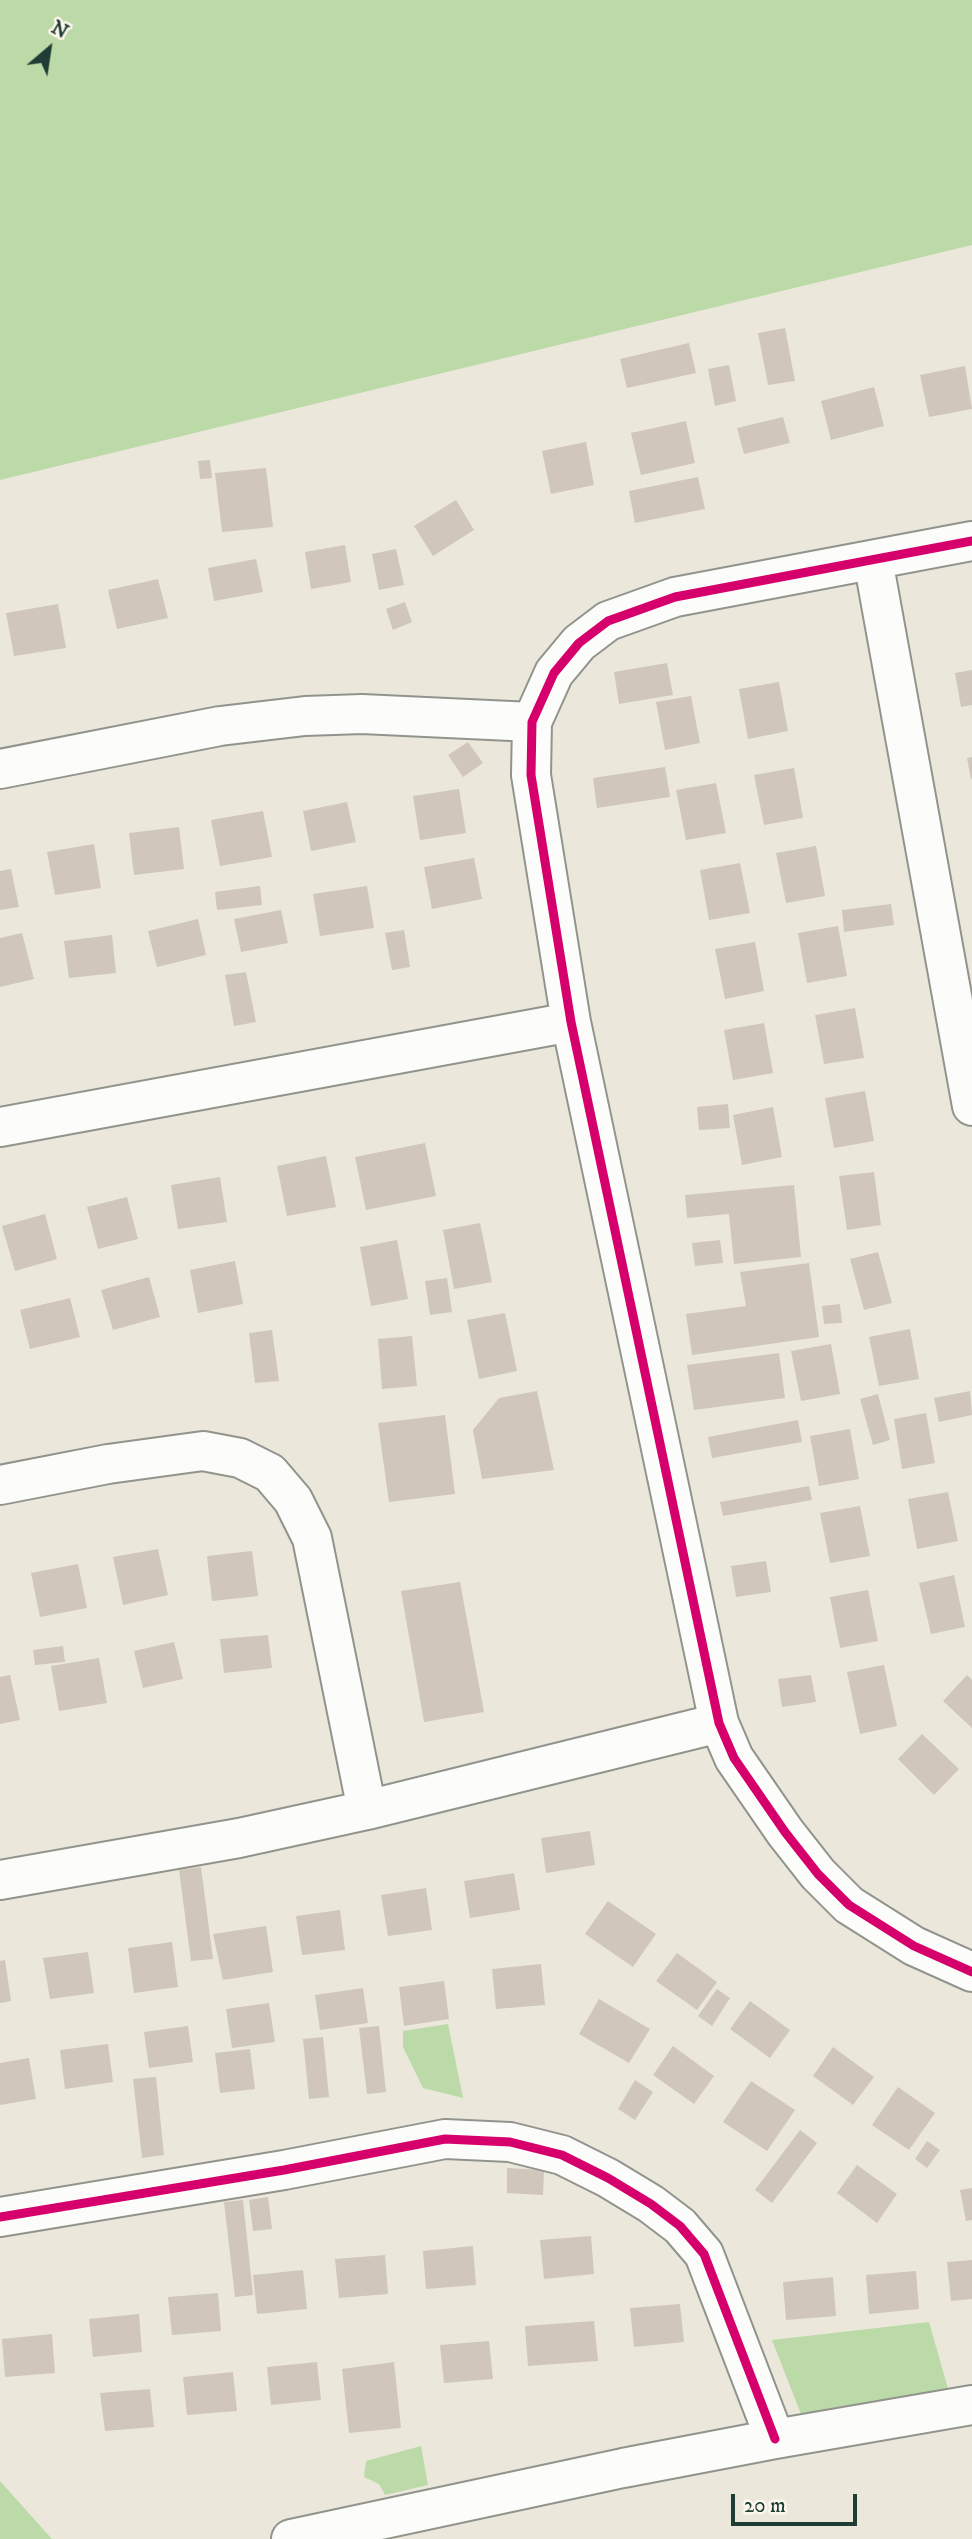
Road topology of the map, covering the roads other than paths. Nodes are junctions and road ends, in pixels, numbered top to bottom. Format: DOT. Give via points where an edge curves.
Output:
graph roads {
  1 [pos="972,541"];
  2 [pos="873,560"];
  3 [pos="532,722"];
  4 [pos="0,769"];
  5 [pos="956,923"];
  6 [pos="571,1022"];
  7 [pos="972,1106"];
  8 [pos="0,1127"];
  9 [pos="0,1485"];
  10 [pos="719,1723"];
  11 [pos="367,1810"];
  12 [pos="0,1880"];
  13 [pos="972,1972"];
  14 [pos="0,2217"];
  15 [pos="972,2405"];
  16 [pos="775,2439"];
  17 [pos="291,2539"];
  1 -- 2 [label="street"];
  2 -- 3 [label="street" via="675,597 608,621 579,643 554,673"];
  2 -- 5 [label="street"];
  3 -- 4 [label="street" via="362,714 305,716 220,726"];
  3 -- 6 [label="street" via="531,775"];
  5 -- 7 [label="street"];
  6 -- 8 [label="street"];
  6 -- 10 [label="street"];
  9 -- 11 [label="street" via="203,1451 240,1458 270,1473 293,1500 312,1538"];
  10 -- 11 [label="street"];
  10 -- 13 [label="street" via="734,1758 785,1832 849,1905 914,1946"];
  11 -- 12 [label="street" via="239,1838"];
  14 -- 16 [label="street" via="445,2139 509,2142 562,2155 650,2204 680,2226 704,2255"];
  15 -- 16 [label="street"];
  16 -- 17 [label="street"];
}
